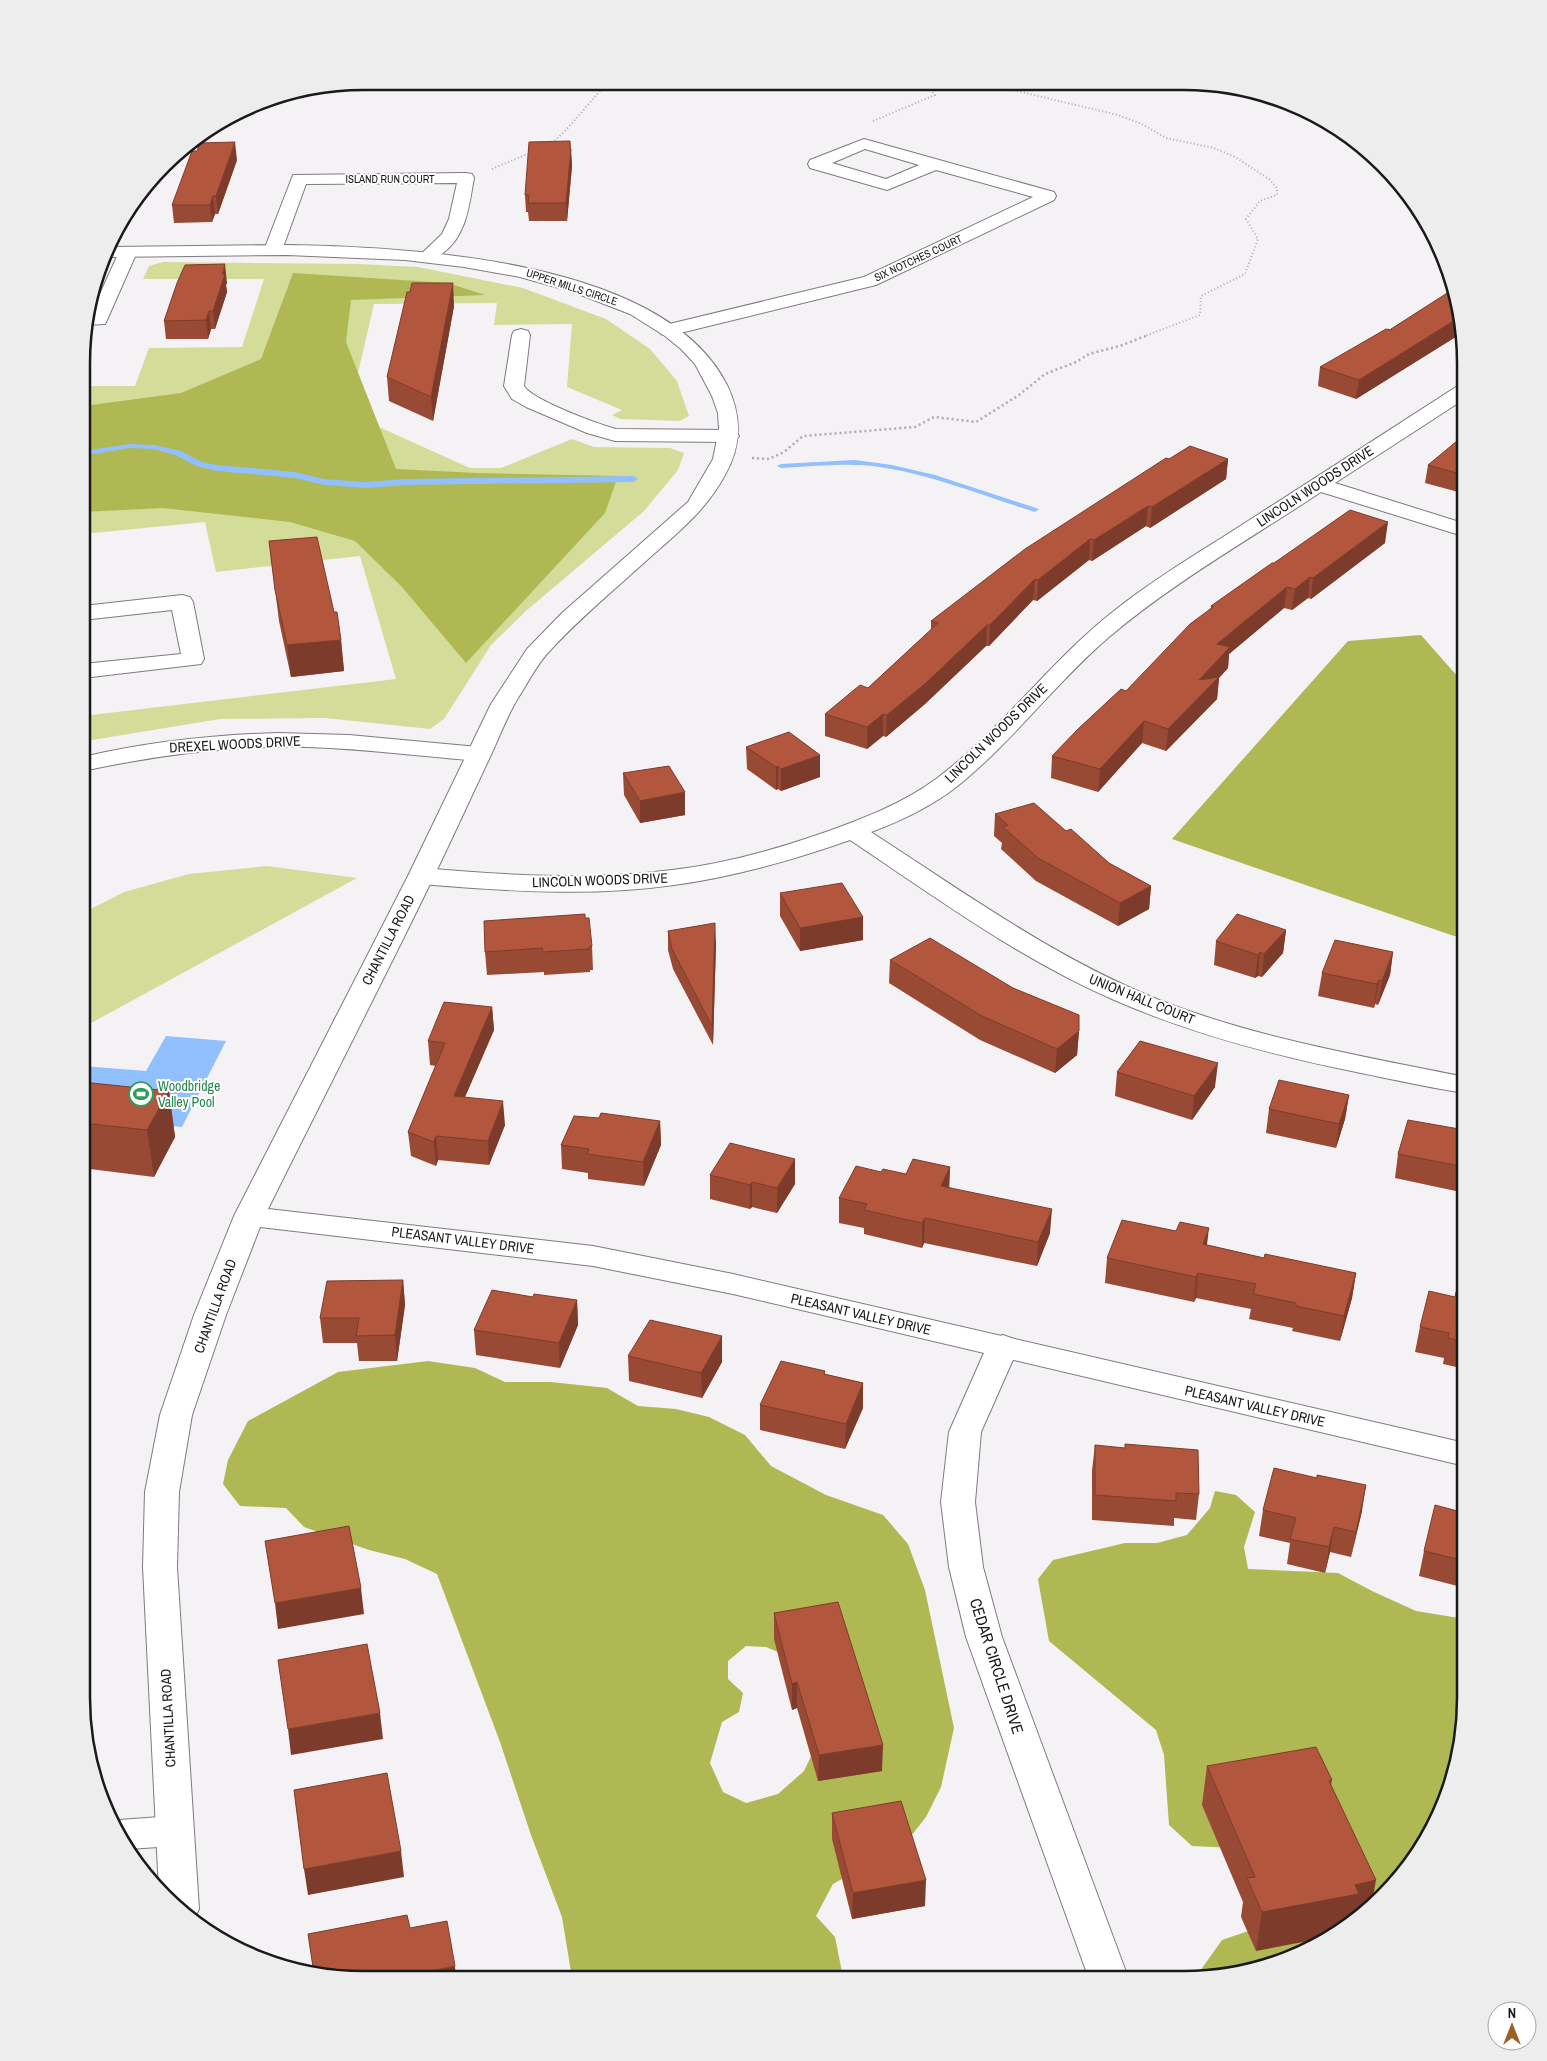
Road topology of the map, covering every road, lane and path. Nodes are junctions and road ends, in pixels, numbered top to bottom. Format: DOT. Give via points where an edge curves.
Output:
graph roads {
  1 [pos="601,90"];
  2 [pos="930,90"];
  3 [pos="1013,90"];
  4 [pos="864,144"];
  5 [pos="549,145"];
  6 [pos="533,152"];
  7 [pos="935,164"];
  8 [pos="466,178"];
  9 [pos="273,250"];
  10 [pos="114,252"];
  11 [pos="128,252"];
  12 [pos="428,256"];
  13 [pos="93,320"];
  14 [pos="668,330"];
  15 [pos="521,335"];
  16 [pos="1457,395"];
  17 [pos="729,436"];
  18 [pos="724,458"];
  19 [pos="1317,484"];
  20 [pos="1457,528"];
  21 [pos="90,612"];
  22 [pos="90,670"];
  23 [pos="478,754"];
  24 [pos="90,763"];
  25 [pos="853,831"];
  26 [pos="420,876"];
  27 [pos="1457,1083"];
  28 [pos="249,1216"];
  29 [pos="1003,1346"];
  30 [pos="1457,1453"];
  31 [pos="174,1831"];
  32 [pos="127,1834"];
  33 [pos="179,1900"];
  34 [pos="1106,1971"];
  1 -- 5 [label="path" via="565,132"];
  2 -- 4 [label="path" via="935,95 866,124"];
  3 -- 18 [label="path" via="1118,115 1166,138 1214,148 1269,179 1277,195 1260,201 1246,219 1258,239 1245,274 1201,296 1200,315 1120,346 1088,354 1045,374 976,422 934,417 915,427 803,436 784,452 769,459"];
  4 -- 7 [label="street, SIX NOTCHES COURT"];
  4 -- 7 [label="street" via="816,164 887,185"];
  6 -- 8 [label="path"];
  7 -- 14 [label="street, SIX NOTCHES COURT" via="1048,196 870,280"];
  8 -- 9 [label="street, ISLAND RUN COURT" via="299,179"];
  8 -- 12 [label="street" via="456,223 446,241"];
  9 -- 11 [label="street, UPPER MILLS CIRCLE"];
  9 -- 12 [label="street, UPPER MILLS CIRCLE"];
  10 -- 11 [label="street, UPPER MILLS CIRCLE"];
  11 -- 13 [label="street" via="98,320"];
  12 -- 14 [label="street, UPPER MILLS CIRCLE" via="500,267 560,282 621,303"];
  14 -- 17 [label="street, UPPER MILLS CIRCLE" via="708,369 725,403 730,420"];
  15 -- 17 [label="street" via="514,386 519,395 533,403 615,435"];
  16 -- 19 [label="street, LINCOLN WOODS DRIVE"];
  17 -- 18 [label="street, UPPER MILLS CIRCLE"];
  18 -- 23 [label="street, UPPER MILLS CIRCLE" via="695,506 584,605 535,654 503,704"];
  19 -- 20 [label="street"];
  19 -- 25 [label="street, LINCOLN WOODS DRIVE" via="1112,621 944,784 908,806"];
  21 -- 22 [label="street" via="182,602 193,658"];
  23 -- 24 [label="street, DREXEL WOODS DRIVE" via="364,743 262,740 162,748"];
  23 -- 26 [label="street, CHANTILLA ROAD"];
  25 -- 26 [label="street, LINCOLN WOODS DRIVE" via="774,858 672,878 555,884"];
  25 -- 27 [label="street, UNION HALL COURT" via="1024,944 1122,994 1243,1038"];
  26 -- 28 [label="street, CHANTILLA ROAD"];
  28 -- 29 [label="street, PLEASANT VALLEY DRIVE" via="593,1256 742,1286"];
  28 -- 31 [label="street, CHANTILLA ROAD" via="176,1414 162,1492 160,1567"];
  29 -- 30 [label="street, PLEASANT VALLEY DRIVE"];
  29 -- 34 [label="street, CEDAR CIRCLE DRIVE" via="965,1432 958,1502 966,1567 984,1637"];
  31 -- 32 [label="street"];
  31 -- 33 [label="street, CHANTILLA ROAD"];
}
